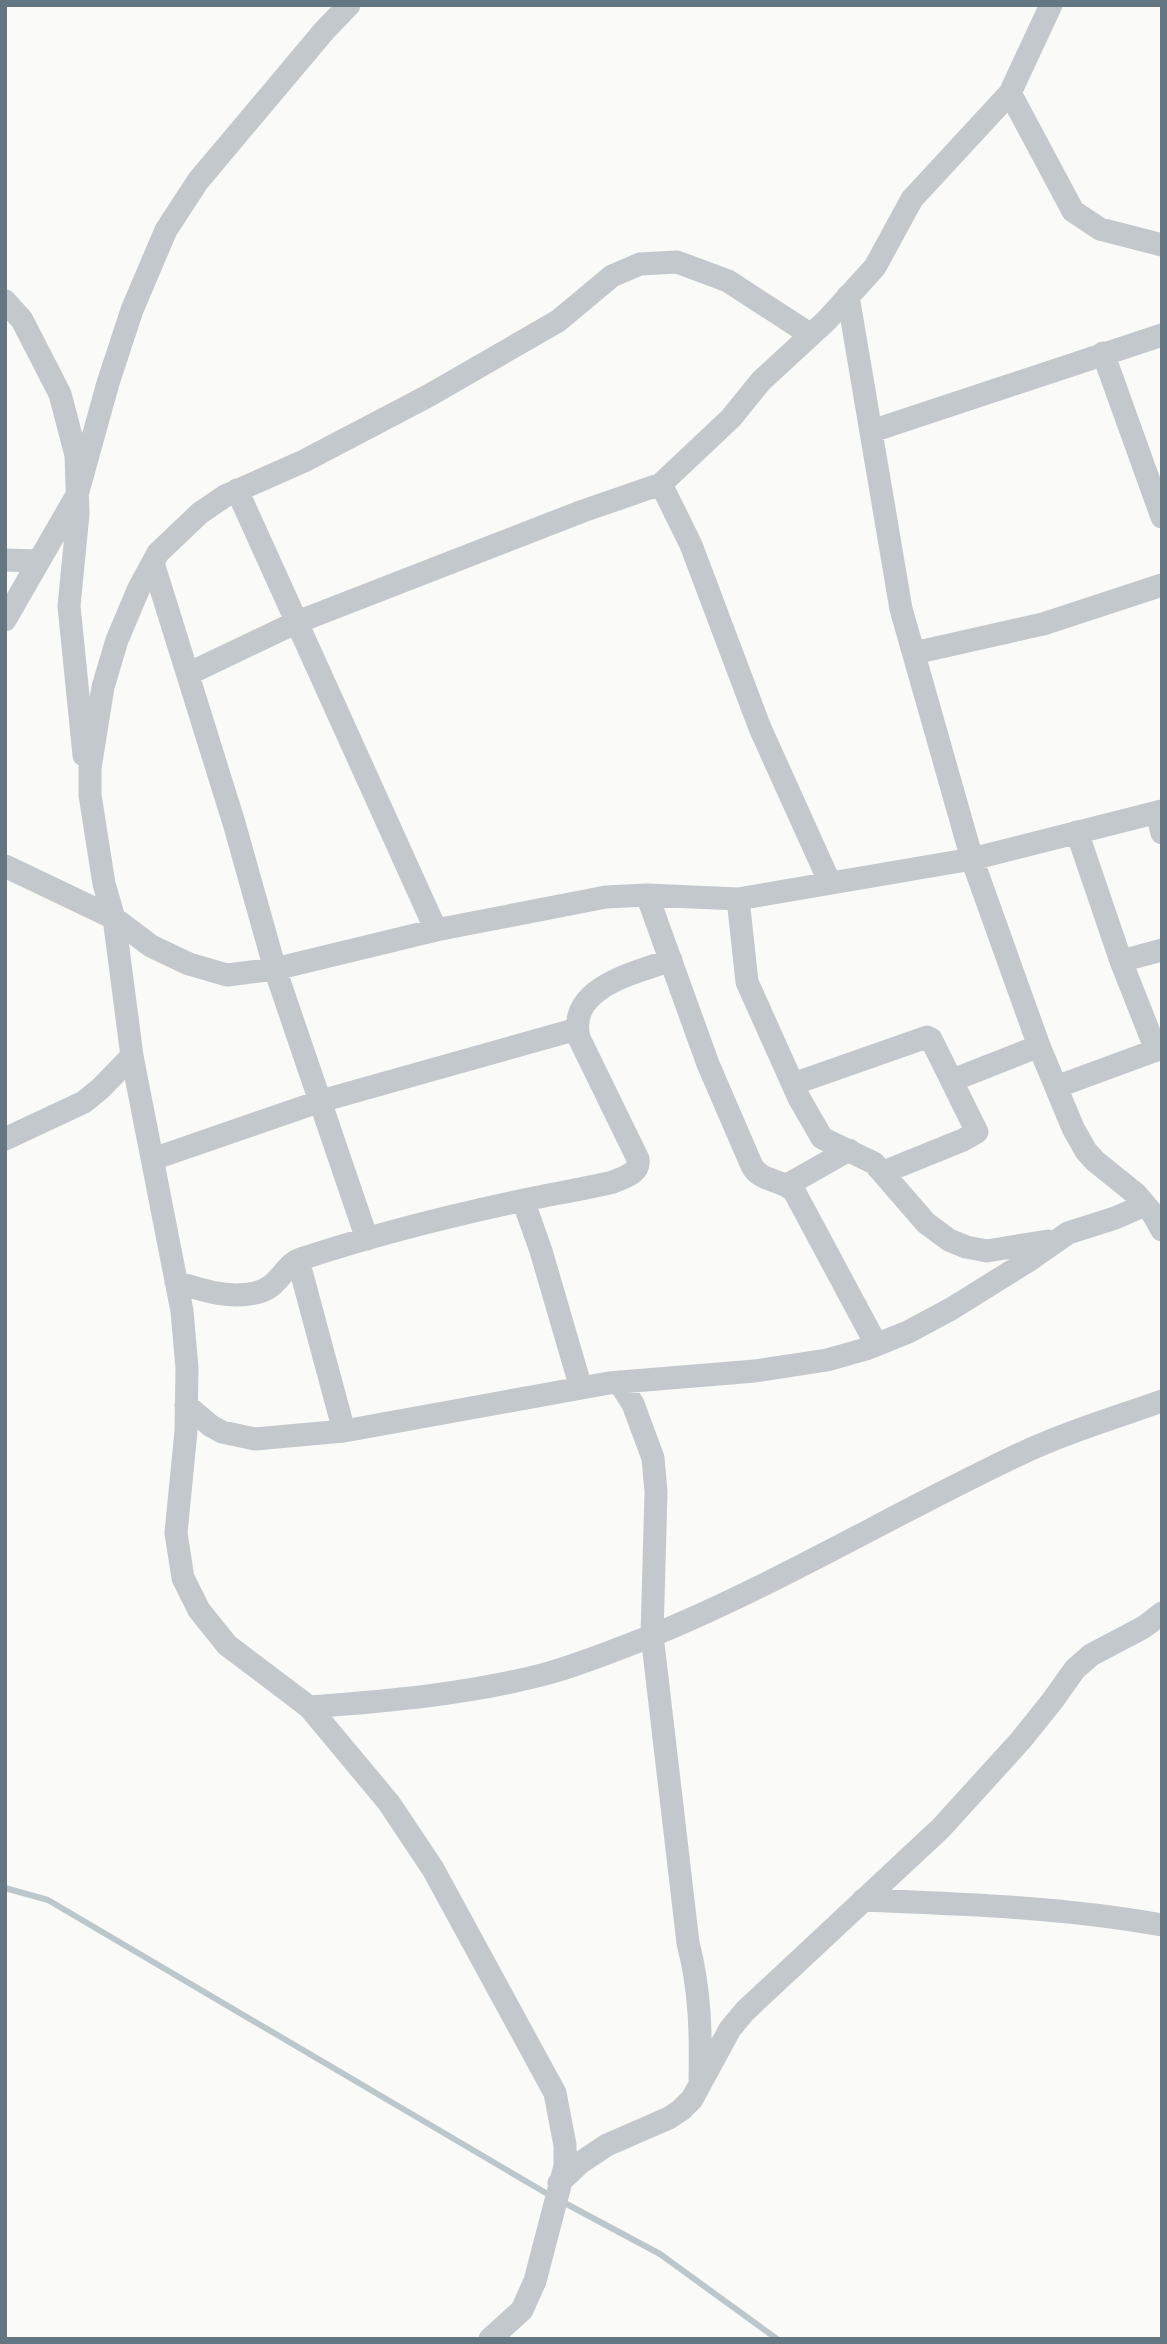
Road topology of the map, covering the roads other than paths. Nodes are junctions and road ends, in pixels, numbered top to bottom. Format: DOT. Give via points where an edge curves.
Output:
graph roads {
  1 [pos="349,5"];
  2 [pos="1044,12"];
  3 [pos="1010,93"];
  4 [pos="1162,245"];
  5 [pos="848,296"];
  6 [pos="5,301"];
  7 [pos="811,335"];
  8 [pos="1162,335"];
  9 [pos="1103,353"];
  10 [pos="872,432"];
  11 [pos="662,484"];
  12 [pos="237,490"];
  13 [pos="77,495"];
  14 [pos="1162,517"];
  15 [pos="5,559"];
  16 [pos="39,561"];
  17 [pos="153,562"];
  18 [pos="1162,585"];
  19 [pos="5,620"];
  20 [pos="295,623"];
  21 [pos="914,653"];
  22 [pos="188,674"];
  23 [pos="90,795"];
  24 [pos="1160,819"];
  25 [pos="1077,832"];
  26 [pos="972,859"];
  27 [pos="5,866"];
  28 [pos="830,883"];
  29 [pos="647,895"];
  30 [pos="738,899"];
  31 [pos="114,918"];
  32 [pos="436,930"];
  33 [pos="1162,950"];
  34 [pos="671,960"];
  35 [pos="1121,961"];
  36 [pos="275,969"];
  37 [pos="577,1029"];
  38 [pos="1039,1046"];
  39 [pos="1159,1049"];
  40 [pos="132,1056"];
  41 [pos="953,1080"];
  42 [pos="793,1084"];
  43 [pos="1056,1087"];
  44 [pos="321,1101"];
  45 [pos="5,1139"];
  46 [pos="849,1150"];
  47 [pos="153,1159"];
  48 [pos="884,1172"];
  49 [pos="787,1185"];
  50 [pos="523,1200"];
  51 [pos="1145,1205"];
  52 [pos="1162,1230"];
  53 [pos="367,1239"];
  54 [pos="1056,1240"];
  55 [pos="298,1260"];
  56 [pos="176,1282"];
  57 [pos="876,1344"];
  58 [pos="619,1382"];
  59 [pos="581,1388"];
  60 [pos="1162,1401"];
  61 [pos="186,1405"];
  62 [pos="344,1431"];
  63 [pos="1162,1613"];
  64 [pos="652,1635"];
  65 [pos="309,1707"];
  66 [pos="863,1900"];
  67 [pos="1162,1925"];
  68 [pos="700,2085"];
  69 [pos="559,2183"];
  70 [pos="490,2339"];
  1 -- 13 [label="street" via="198,181 166,230 132,310"];
  2 -- 3 [label="street"];
  3 -- 4 [label="street" via="1073,211 1100,229"];
  3 -- 5 [label="street" via="912,199 876,267"];
  5 -- 7 [label="street"];
  5 -- 10 [label="street"];
  6 -- 13 [label="street" via="22,320 60,394 76,455"];
  7 -- 11 [label="street"];
  7 -- 12 [label="street" via="728,281 677,262 640,264 612,276 558,321 428,396 304,461"];
  8 -- 9 [label="street"];
  9 -- 10 [label="street"];
  9 -- 14 [label="street"];
  10 -- 21 [label="street" via="901,609"];
  11 -- 20 [label="street"];
  11 -- 28 [label="street" via="691,545 760,728"];
  12 -- 17 [label="street" via="200,513"];
  12 -- 20 [label="street"];
  13 -- 16 [label="street"];
  13 -- 23 [label="street" via="69,606"];
  15 -- 16 [label="street"];
  16 -- 19 [label="street"];
  17 -- 22 [label="street"];
  17 -- 23 [label="street" via="117,640 103,687"];
  18 -- 21 [label="street" via="1043,624"];
  20 -- 22 [label="street"];
  20 -- 32 [label="street"];
  21 -- 26 [label="street"];
  22 -- 36 [label="street"];
  23 -- 31 [label="street"];
  24 -- 25 [label="street"];
  25 -- 26 [label="street"];
  25 -- 35 [label="street"];
  26 -- 28 [label="street"];
  26 -- 38 [label="street"];
  27 -- 31 [label="street"];
  28 -- 30 [label="street"];
  29 -- 30 [label="street"];
  29 -- 32 [label="street" via="606,897"];
  29 -- 34 [label="street"];
  30 -- 42 [label="street" via="747,982"];
  31 -- 36 [label="street" via="151,946 188,964 227,975"];
  31 -- 40 [label="street"];
  32 -- 36 [label="street"];
  33 -- 35 [label="street"];
  34 -- 37 [label="street" via="604,985 580,1009"];
  34 -- 49 [label="street" via="708,1064 752,1166 761,1177"];
  35 -- 39 [label="street"];
  36 -- 44 [label="street"];
  37 -- 44 [label="street"];
  37 -- 50 [label="street" via="638,1159 638,1168 613,1182"];
  38 -- 41 [label="street"];
  38 -- 43 [label="street"];
  39 -- 43 [label="street"];
  40 -- 45 [label="street" via="84,1102"];
  40 -- 47 [label="street"];
  41 -- 42 [label="street" via="927,1037"];
  41 -- 48 [label="street" via="977,1132"];
  42 -- 46 [label="street" via="822,1138"];
  43 -- 51 [label="street" via="1086,1151"];
  44 -- 47 [label="street"];
  44 -- 53 [label="street"];
  46 -- 48 [label="street"];
  46 -- 49 [label="street"];
  47 -- 56 [label="street"];
  48 -- 54 [label="street" via="926,1223 966,1247 987,1251"];
  49 -- 57 [label="street" via="800,1200"];
  50 -- 53 [label="street"];
  50 -- 59 [label="street"];
  51 -- 52 [label="street"];
  51 -- 54 [label="street"];
  53 -- 55 [label="street"];
  54 -- 57 [label="street" via="951,1309"];
  55 -- 56 [label="street" via="280,1280 256,1293 224,1294"];
  55 -- 62 [label="street"];
  56 -- 61 [label="street" via="187,1368"];
  57 -- 58 [label="street" via="827,1360 755,1371"];
  58 -- 59 [label="street"];
  58 -- 64 [label="street" via="633,1404 653,1458"];
  59 -- 62 [label="street"];
  60 -- 64 [label="street" via="1021,1453 807,1563"];
  61 -- 62 [label="street" via="211,1426 236,1436 255,1439"];
  61 -- 65 [label="street" via="176,1533 183,1578 199,1610 227,1644"];
  63 -- 66 [label="street" via="1075,1669 1054,1700 941,1828"];
  64 -- 65 [label="street" via="509,1683 391,1701"];
  64 -- 68 [label="street" via="688,1943 700,2006"];
  65 -- 69 [label="street" via="389,1803 433,1869 555,2093 565,2145"];
  66 -- 67 [label="street" via="1005,1906"];
  66 -- 68 [label="street" via="745,2011"];
  68 -- 69 [label="street" via="681,2110 607,2145"];
  69 -- 70 [label="street" via="535,2281 522,2310"];
}
